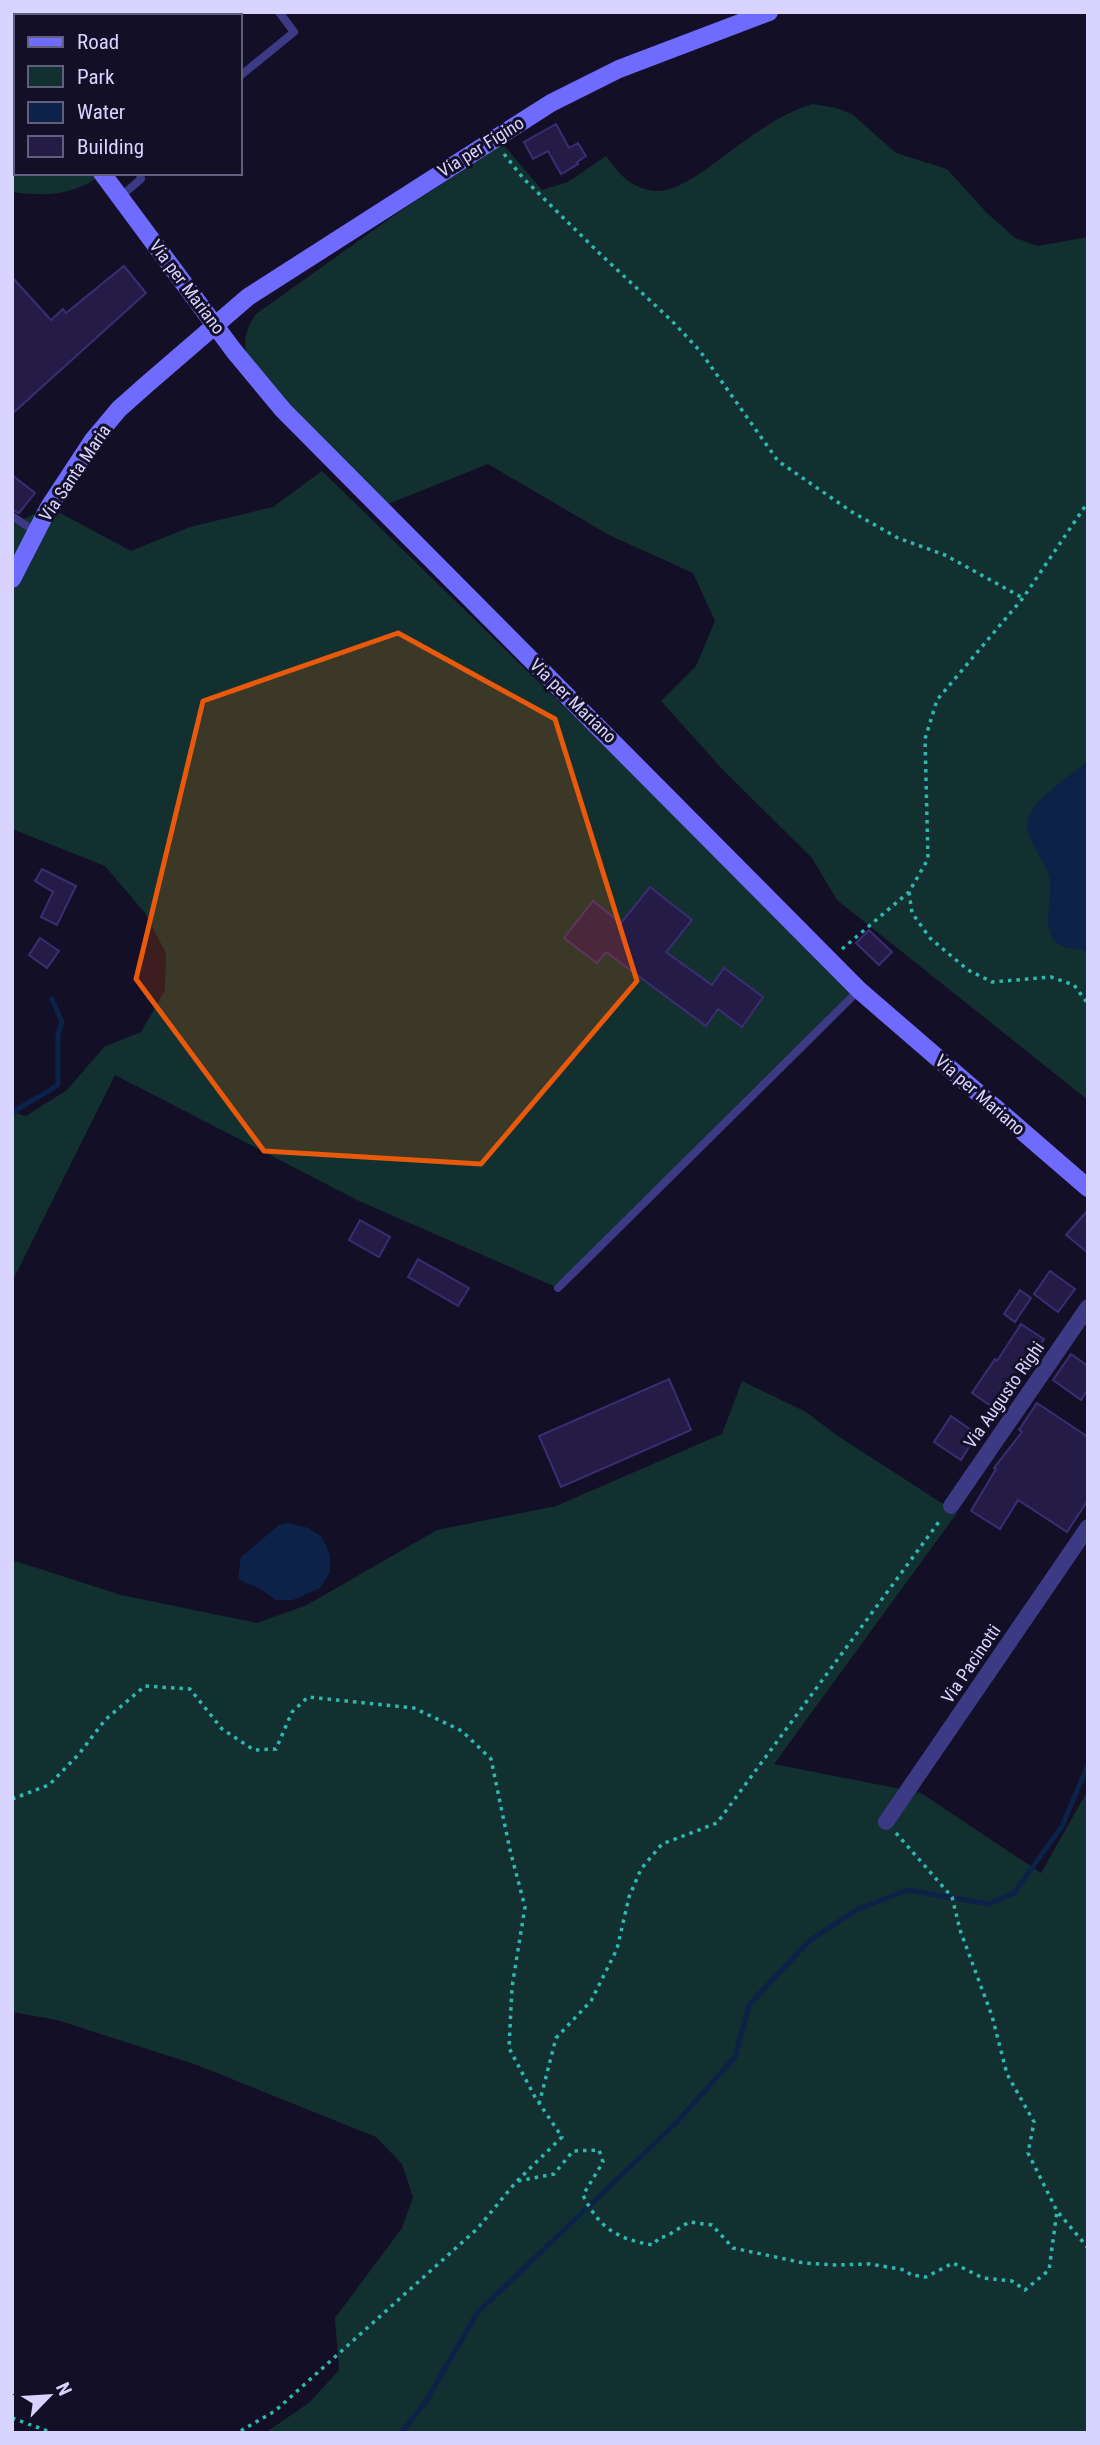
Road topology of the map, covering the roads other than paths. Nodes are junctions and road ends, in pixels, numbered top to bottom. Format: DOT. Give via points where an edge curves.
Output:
graph roads {
  1 [pos="279,12"];
  2 [pos="769,12"];
  3 [pos="242,74"];
  4 [pos="104,175"];
  5 [pos="141,175"];
  6 [pos="120,197"];
  7 [pos="216,324"];
  8 [pos="12,516"];
  9 [pos="36,532"];
  10 [pos="12,579"];
  11 [pos="859,990"];
  12 [pos="1088,1188"];
  13 [pos="558,1289"];
  14 [pos="1088,1307"];
  15 [pos="951,1506"];
  16 [pos="1088,1527"];
  17 [pos="886,1822"];
  1 -- 3 [label="lane" via="295,32"];
  2 -- 7 [label="street, Via per Figino" via="620,69 551,103 248,297"];
  4 -- 6 [label="street, Via per Mariano"];
  5 -- 6 [label="lane"];
  6 -- 7 [label="street, Via per Mariano"];
  7 -- 9 [label="street, Via Santa Maria" via="119,410 86,451"];
  7 -- 11 [label="street, Via per Mariano" via="292,419"];
  8 -- 9 [label="lane"];
  9 -- 10 [label="street, Via Santa Maria"];
  11 -- 12 [label="street, Via per Mariano"];
  11 -- 13 [label="lane"];
  14 -- 15 [label="street, Via Augusto Righi"];
  16 -- 17 [label="street, Via Pacinotti"];
}
